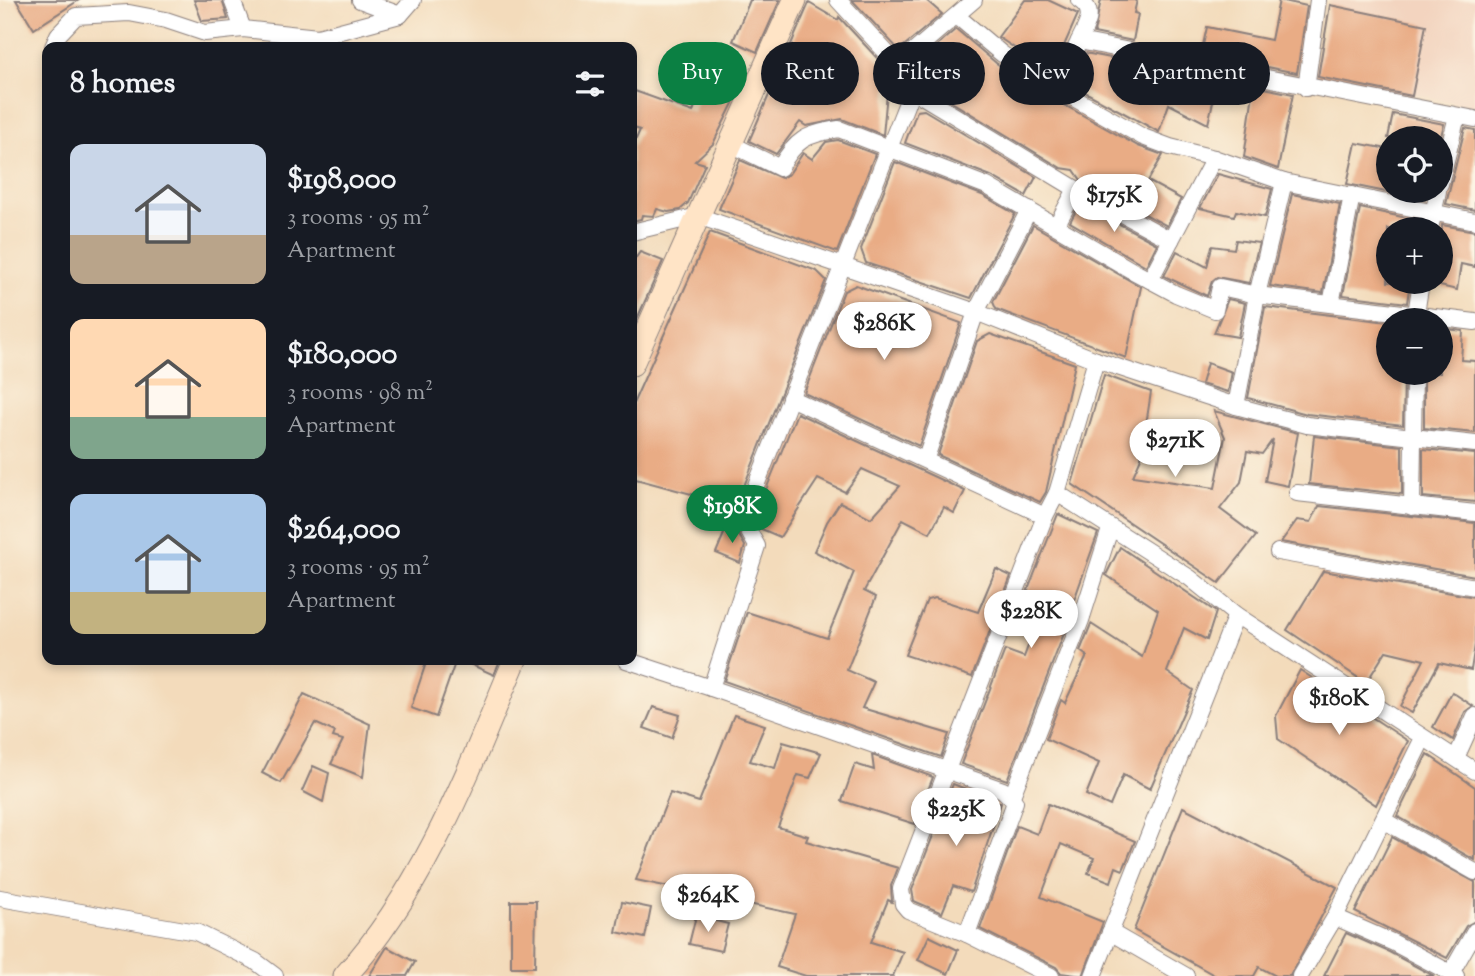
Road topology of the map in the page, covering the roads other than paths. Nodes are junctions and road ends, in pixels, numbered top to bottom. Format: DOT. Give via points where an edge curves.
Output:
graph roads {
  1 [pos="232,0"];
  2 [pos="360,0"];
  3 [pos="413,0"];
  4 [pos="795,0"];
  5 [pos="838,0"];
  6 [pos="974,0"];
  7 [pos="1079,0"];
  8 [pos="1318,0"];
  9 [pos="400,15"];
  10 [pos="958,16"];
  11 [pos="243,29"];
  12 [pos="1079,41"];
  13 [pos="55,42"];
  14 [pos="877,42"];
  15 [pos="926,42"];
  16 [pos="999,51"];
  17 [pos="1306,88"];
  18 [pos="907,105"];
  19 [pos="937,105"];
  20 [pos="1086,105"];
  21 [pos="1457,116"];
  22 [pos="1475,119"];
  23 [pos="1453,132"];
  24 [pos="731,145"];
  25 [pos="891,148"];
  26 [pos="1214,158"];
  27 [pos="1284,183"];
  28 [pos="1076,189"];
  29 [pos="1352,195"];
  30 [pos="1435,203"];
  31 [pos="1029,211"];
  32 [pos="1433,212"];
  33 [pos="698,216"];
  34 [pos="1432,217"];
  35 [pos="1475,221"];
  36 [pos="1056,226"];
  37 [pos="637,231"];
  38 [pos="1171,240"];
  39 [pos="843,266"];
  40 [pos="1150,280"];
  41 [pos="1257,295"];
  42 [pos="1331,304"];
  43 [pos="1376,311"];
  44 [pos="976,312"];
  45 [pos="1453,320"];
  46 [pos="1475,322"];
  47 [pos="637,353"];
  48 [pos="1096,360"];
  49 [pos="1414,385"];
  50 [pos="790,398"];
  51 [pos="1236,406"];
  52 [pos="1413,436"];
  53 [pos="1475,444"];
  54 [pos="926,458"];
  55 [pos="1057,492"];
  56 [pos="1297,493"];
  57 [pos="1412,507"];
  58 [pos="1475,513"];
  59 [pos="1045,516"];
  60 [pos="1110,529"];
  61 [pos="1278,552"];
  62 [pos="1475,587"];
  63 [pos="1236,615"];
  64 [pos="637,664"];
  65 [pos="512,665"];
  66 [pos="711,688"];
  67 [pos="1475,716"];
  68 [pos="1423,738"];
  69 [pos="1456,758"];
  70 [pos="948,771"];
  71 [pos="1475,771"];
  72 [pos="1012,796"];
  73 [pos="1383,820"];
  74 [pos="1475,872"];
  75 [pos="0,898"];
  76 [pos="1335,917"];
  77 [pos="1475,931"];
  78 [pos="1110,932"];
  79 [pos="967,934"];
  80 [pos="1453,974"];
  81 [pos="275,976"];
  82 [pos="345,976"];
  83 [pos="1051,976"];
  84 [pos="1093,976"];
  85 [pos="1186,976"];
  86 [pos="1300,976"];
  1 -- 11 [label="street"];
  2 -- 9 [label="street"];
  3 -- 9 [label="street"];
  4 -- 24 [label="street"];
  5 -- 14 [label="street"];
  6 -- 10 [label="street"];
  7 -- 12 [label="street" via="1090,12"];
  8 -- 17 [label="street"];
  9 -- 11 [label="street" via="318,37"];
  10 -- 15 [label="street"];
  10 -- 16 [label="street"];
  11 -- 13 [label="street" via="205,33 129,13 76,16"];
  12 -- 17 [label="street"];
  17 -- 21 [label="street"];
  18 -- 25 [label="street"];
  19 -- 28 [label="street"];
  20 -- 26 [label="street" via="1143,137"];
  21 -- 22 [label="street"];
  21 -- 23 [label="street"];
  24 -- 25 [label="street" via="780,168 793,144 823,131 839,129"];
  24 -- 33 [label="street"];
  25 -- 31 [label="street" via="987,186"];
  25 -- 39 [label="street"];
  26 -- 27 [label="street"];
  26 -- 38 [label="street"];
  27 -- 29 [label="street"];
  27 -- 41 [label="street"];
  28 -- 36 [label="street"];
  28 -- 38 [label="street"];
  29 -- 32 [label="street"];
  29 -- 42 [label="street"];
  30 -- 32 [label="street"];
  31 -- 36 [label="street"];
  31 -- 44 [label="street"];
  32 -- 34 [label="street"];
  32 -- 35 [label="street"];
  33 -- 37 [label="street"];
  33 -- 39 [label="street"];
  33 -- 47 [label="street"];
  36 -- 40 [label="street"];
  38 -- 40 [label="street"];
  39 -- 44 [label="street"];
  39 -- 50 [label="street"];
  40 -- 41 [label="street" via="1215,310 1220,287"];
  41 -- 42 [label="street"];
  41 -- 51 [label="street"];
  42 -- 43 [label="street"];
  44 -- 48 [label="street"];
  44 -- 54 [label="street"];
  45 -- 46 [label="street"];
  48 -- 51 [label="street"];
  48 -- 55 [label="street"];
  49 -- 52 [label="street"];
  50 -- 54 [label="street"];
  50 -- 66 [label="street" via="744,523 757,546"];
  51 -- 52 [label="street" via="1307,425"];
  52 -- 53 [label="street"];
  52 -- 57 [label="street"];
  54 -- 59 [label="street"];
  55 -- 59 [label="street"];
  55 -- 60 [label="street"];
  56 -- 57 [label="street"];
  57 -- 58 [label="street"];
  59 -- 70 [label="street"];
  60 -- 63 [label="street" via="1191,578"];
  60 -- 72 [label="street" via="1081,620"];
  61 -- 62 [label="street"];
  63 -- 68 [label="street"];
  63 -- 78 [label="street"];
  64 -- 66 [label="street"];
  65 -- 82 [label="street" via="417,874 372,947"];
  66 -- 70 [label="street"];
  67 -- 69 [label="street"];
  68 -- 69 [label="street"];
  68 -- 73 [label="street"];
  69 -- 71 [label="street"];
  70 -- 72 [label="street"];
  70 -- 79 [label="street" via="900,898 908,910"];
  72 -- 79 [label="street" via="1015,802"];
  73 -- 74 [label="street"];
  73 -- 76 [label="street"];
  75 -- 81 [label="street" via="196,932"];
  76 -- 80 [label="street"];
  76 -- 86 [label="street"];
  77 -- 80 [label="street"];
  78 -- 84 [label="street"];
  78 -- 85 [label="street"];
  79 -- 83 [label="street"];
}
